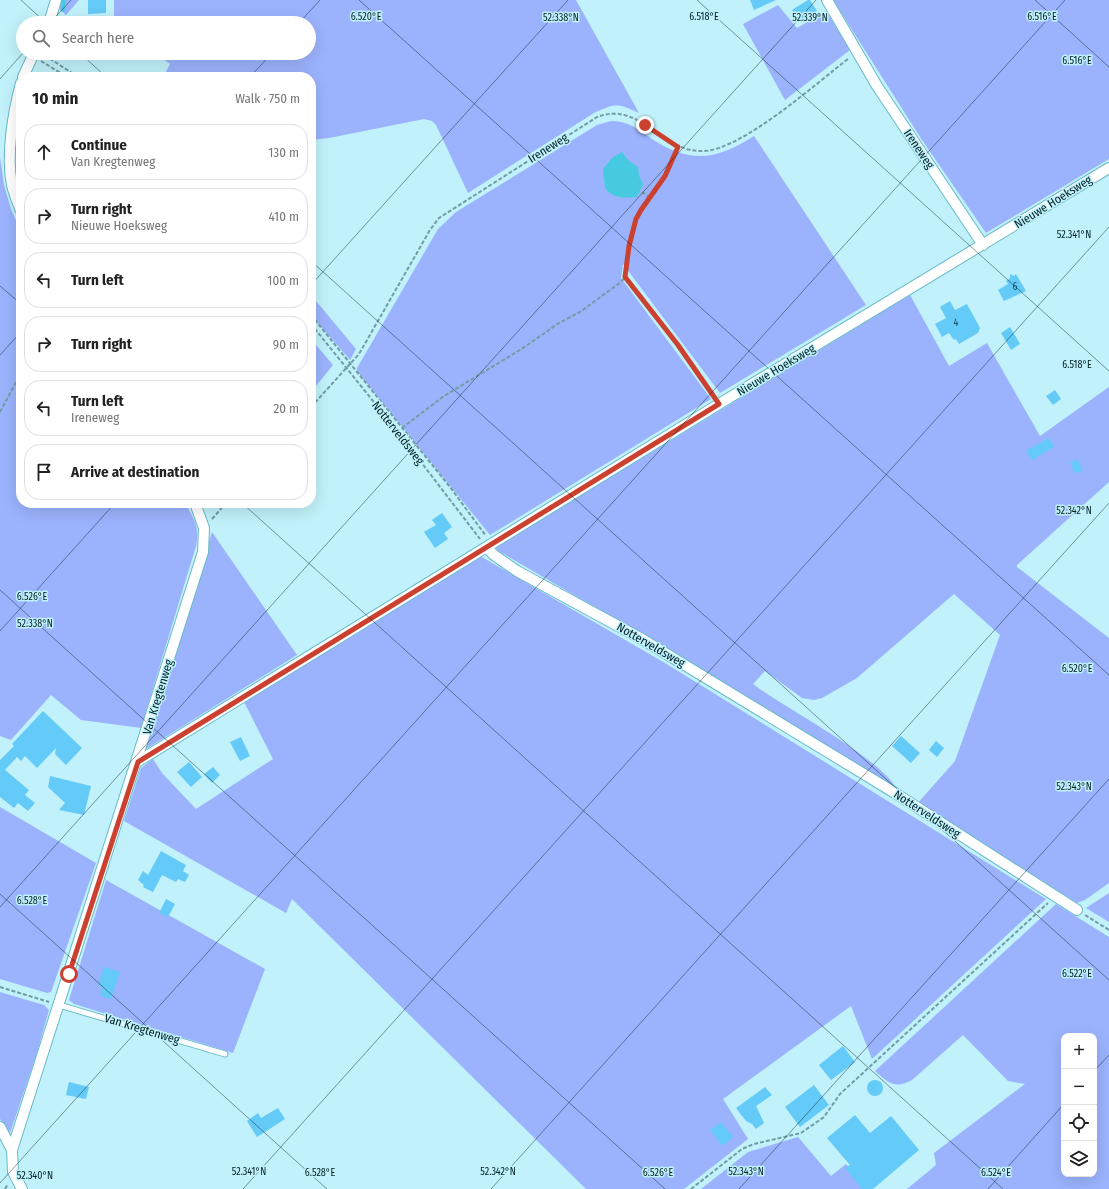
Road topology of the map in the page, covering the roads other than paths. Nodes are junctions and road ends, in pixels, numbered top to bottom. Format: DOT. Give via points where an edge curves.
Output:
graph roads {
  1 [pos="56,0"];
  2 [pos="827,0"];
  3 [pos="51,16"];
  4 [pos="32,60"];
  5 [pos="26,72"];
  6 [pos="16,109"];
  7 [pos="1109,168"];
  8 [pos="16,196"];
  9 [pos="984,245"];
  10 [pos="197,508"];
  11 [pos="487,548"];
  12 [pos="138,762"];
  13 [pos="1077,910"];
  14 [pos="59,1005"];
  15 [pos="225,1054"];
  16 [pos="0,1127"];
  17 [pos="12,1150"];
  18 [pos="22,1189"];
  1 -- 3 [label="street"];
  2 -- 9 [label="street, Ireneweg" via="882,92"];
  4 -- 5 [label="street"];
  6 -- 8 [label="street" via="10,158 12,184"];
  7 -- 9 [label="street, Nieuwe Hoeksweg"];
  9 -- 11 [label="street, Nieuwe Hoeksweg" via="719,404"];
  10 -- 12 [label="street, Van Kregtenweg" via="204,528 203,552"];
  11 -- 12 [label="street, Nieuwe Hoeksweg"];
  11 -- 13 [label="street, Notterveldsweg" via="517,571 642,639 895,793"];
  12 -- 14 [label="street, Van Kregtenweg"];
  14 -- 15 [label="lane, Van Kregtenweg"];
  14 -- 17 [label="street, Van Kregtenweg"];
  16 -- 17 [label="street"];
  17 -- 18 [label="street" via="13,1172"];
}
